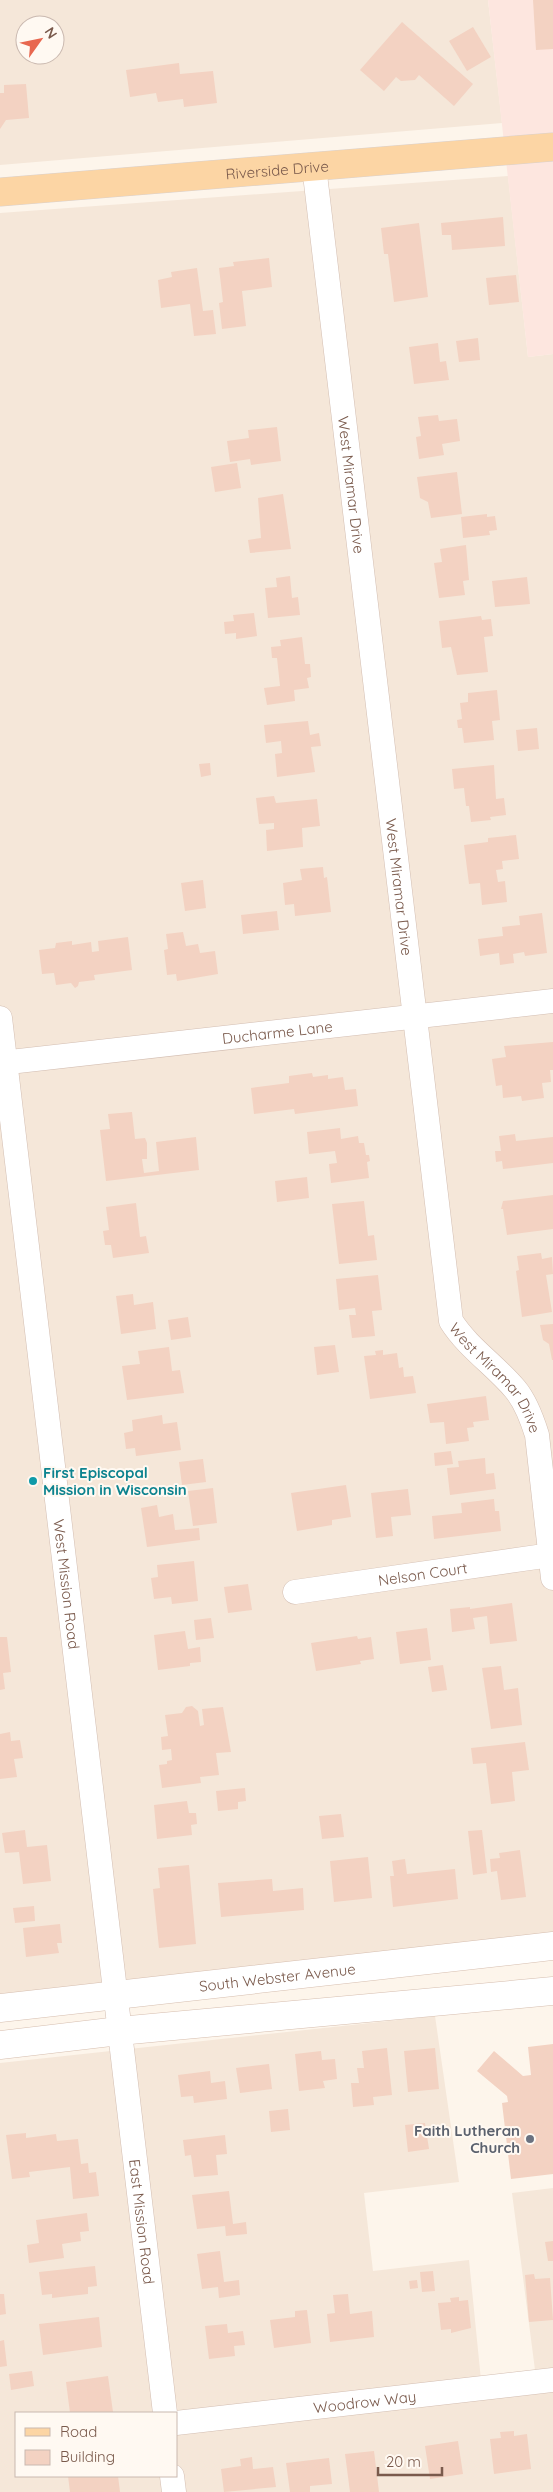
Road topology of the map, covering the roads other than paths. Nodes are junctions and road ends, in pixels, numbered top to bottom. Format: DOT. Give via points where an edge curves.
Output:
graph roads {
  1 [pos="553,147"];
  2 [pos="314,166"];
  3 [pos="0,192"];
  4 [pos="553,1001"];
  5 [pos="414,1016"];
  6 [pos="0,1018"];
  7 [pos="3,1063"];
  8 [pos="550,1554"];
  9 [pos="553,1578"];
  10 [pos="295,1592"];
  11 [pos="553,1946"];
  12 [pos="553,1991"];
  13 [pos="115,1995"];
  14 [pos="0,2008"];
  15 [pos="119,2031"];
  16 [pos="0,2045"];
  17 [pos="553,2380"];
  18 [pos="165,2412"];
  19 [pos="178,2423"];
  20 [pos="172,2477"];
  21 [pos="174,2492"];
  1 -- 2 [label="main road, Riverside Drive"];
  2 -- 3 [label="main road, Riverside Drive"];
  2 -- 5 [label="street, West Miramar Drive"];
  4 -- 5 [label="street, Ducharme Lane"];
  5 -- 7 [label="street, Ducharme Lane"];
  5 -- 8 [label="street, West Miramar Drive" via="451,1321 460,1335 516,1390 530,1416 537,1435"];
  6 -- 7 [label="street, West Mission Road"];
  7 -- 13 [label="street, West Mission Road"];
  8 -- 9 [label="street, West Miramar Drive"];
  8 -- 10 [label="street, Nelson Court"];
  11 -- 13 [label="main road, South Webster Avenue"];
  12 -- 15 [label="main road"];
  13 -- 14 [label="main road, South Webster Avenue"];
  13 -- 15 [label="street, West Mission Road"];
  15 -- 16 [label="main road"];
  15 -- 18 [label="street, East Mission Road"];
  17 -- 19 [label="street, Woodrow Way"];
  20 -- 21 [label="street"];
}
